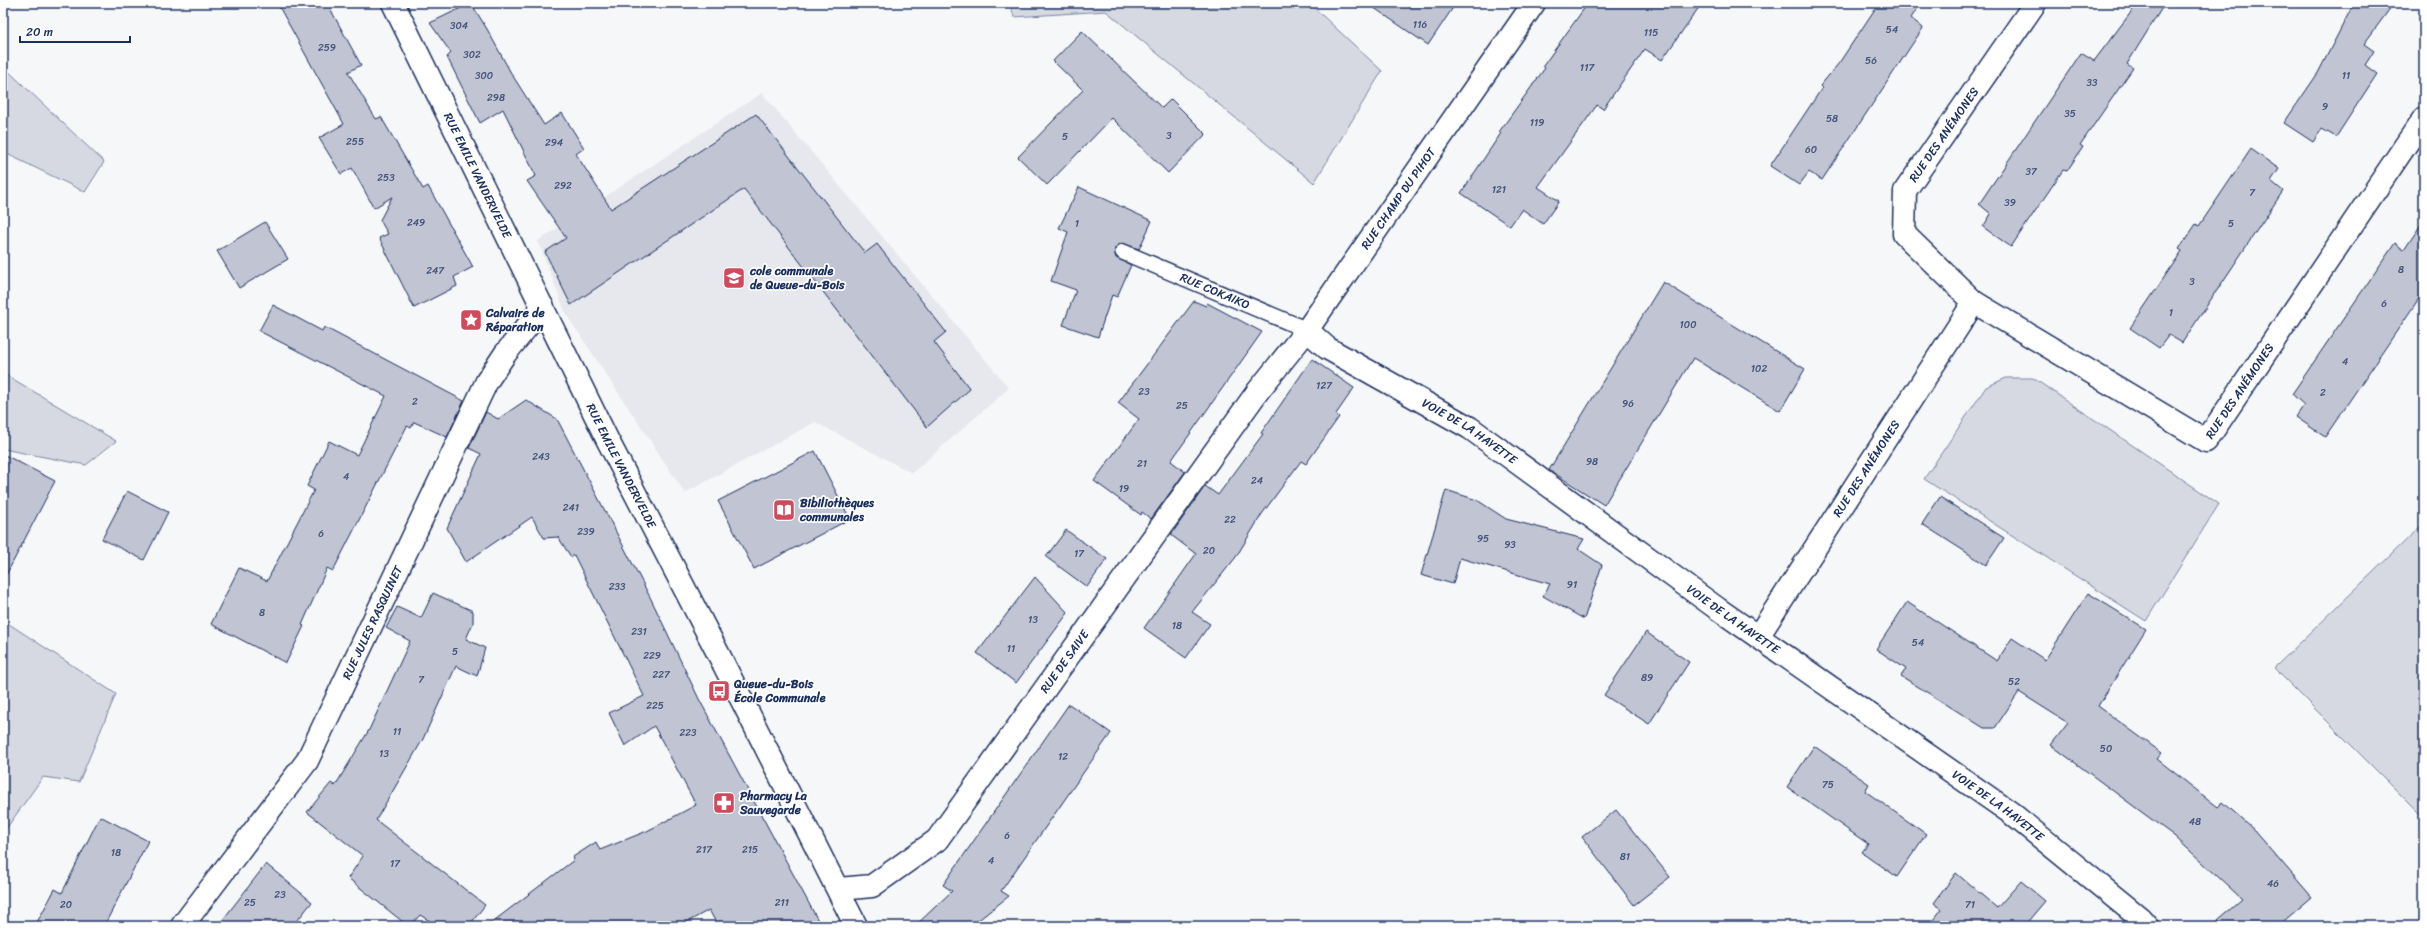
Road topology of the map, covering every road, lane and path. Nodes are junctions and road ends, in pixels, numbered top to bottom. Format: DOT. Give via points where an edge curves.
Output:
graph roads {
  1 [pos="393,3"];
  2 [pos="1534,3"];
  3 [pos="2035,3"];
  4 [pos="2424,118"];
  5 [pos="1123,252"];
  6 [pos="1974,302"];
  7 [pos="543,306"];
  8 [pos="1307,330"];
  9 [pos="1258,391"];
  10 [pos="1758,635"];
  11 [pos="839,889"];
  12 [pos="182,926"];
  13 [pos="856,926"];
  14 [pos="2147,926"];
  1 -- 7 [label="street, RUE EMILE VANDERVELDE"];
  2 -- 8 [label="street, RUE CHAMP DU PIHOT"];
  3 -- 6 [label="street, RUE DES ANÉMONES" via="1906,191 1904,234"];
  4 -- 6 [label="street, RUE DES ANÉMONES" via="2206,441"];
  5 -- 8 [label="lane, RUE COKAIKO"];
  6 -- 10 [label="street, RUE DES ANÉMONES"];
  7 -- 11 [label="street, RUE EMILE VANDERVELDE" via="607,438"];
  7 -- 12 [label="street, RUE JULES RASQUINET" via="487,381 307,761"];
  8 -- 9 [label="street, RUE CHAMP DU PIHOT"];
  8 -- 10 [label="street, VOIE DE LA HAYETTE" via="1327,348 1470,428 1718,609"];
  9 -- 11 [label="street, RUE DE SAIVE" via="937,840 872,886"];
  10 -- 14 [label="street, VOIE DE LA HAYETTE" via="2011,814"];
  11 -- 13 [label="street, RUE EMILE VANDERVELDE"];
}
